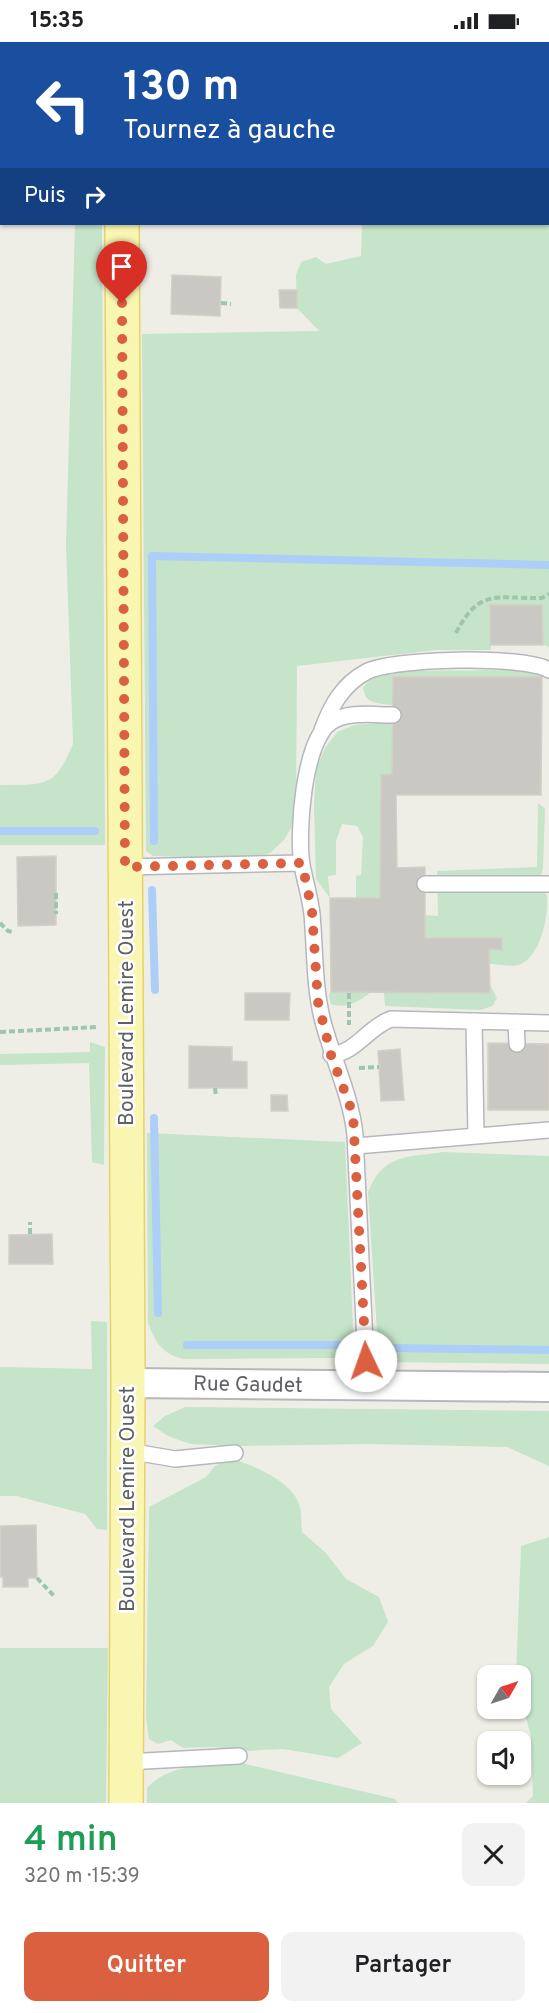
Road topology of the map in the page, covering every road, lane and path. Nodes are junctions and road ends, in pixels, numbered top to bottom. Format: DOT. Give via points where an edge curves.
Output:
graph roads {
  1 [pos="122,225"];
  2 [pos="220,303"];
  3 [pos="231,304"];
  4 [pos="548,596"];
  5 [pos="456,633"];
  6 [pos="549,670"];
  7 [pos="393,715"];
  8 [pos="321,731"];
  9 [pos="302,863"];
  10 [pos="125,867"];
  11 [pos="425,884"];
  12 [pos="549,884"];
  13 [pos="56,893"];
  14 [pos="56,914"];
  15 [pos="0,923"];
  16 [pos="13,932"];
  17 [pos="349,993"];
  18 [pos="474,1021"];
  19 [pos="516,1022"];
  20 [pos="549,1023"];
  21 [pos="126,1028"];
  22 [pos="0,1032"];
  23 [pos="362,1039"];
  24 [pos="517,1044"];
  25 [pos="331,1055"];
  26 [pos="215,1088"];
  27 [pos="216,1097"];
  28 [pos="549,1130"];
  29 [pos="476,1136"];
  30 [pos="356,1146"];
  31 [pos="30,1221"];
  32 [pos="30,1234"];
  33 [pos="128,1383"];
  34 [pos="367,1385"];
  35 [pos="549,1388"];
  36 [pos="128,1451"];
  37 [pos="236,1453"];
  38 [pos="37,1578"];
  39 [pos="54,1596"];
  40 [pos="238,1756"];
  41 [pos="126,1762"];
  42 [pos="126,1803"];
  1 -- 10 [label="main road, Boulevard Lemire Ouest"];
  2 -- 3 [label="path"];
  4 -- 5 [label="path" via="491,597 479,601 467,611"];
  6 -- 8 [label="lane" via="526,662 496,660 378,667 352,682 332,704"];
  7 -- 8 [label="lane" via="343,717"];
  8 -- 9 [label="lane" via="306,773"];
  9 -- 10 [label="lane"];
  9 -- 25 [label="lane" via="312,911 318,1002"];
  10 -- 21 [label="main road, Boulevard Lemire Ouest"];
  11 -- 12 [label="lane"];
  13 -- 14 [label="path"];
  15 -- 16 [label="path"];
  17 -- 23 [label="path" via="348,1024"];
  18 -- 19 [label="lane"];
  18 -- 23 [label="lane" via="391,1019"];
  18 -- 29 [label="lane"];
  19 -- 20 [label="lane"];
  19 -- 24 [label="lane"];
  21 -- 22 [label="path" via="91,1026"];
  21 -- 33 [label="main road, Boulevard Lemire Ouest"];
  23 -- 25 [label="lane" via="345,1053"];
  25 -- 30 [label="lane" via="349,1098"];
  26 -- 27 [label="path"];
  28 -- 29 [label="lane"];
  29 -- 30 [label="lane"];
  30 -- 34 [label="lane"];
  31 -- 32 [label="path"];
  33 -- 34 [label="street, Rue Gaudet"];
  33 -- 36 [label="main road, Boulevard Lemire Ouest"];
  34 -- 35 [label="street, Rue Gaudet"];
  36 -- 37 [label="lane" via="175,1459"];
  36 -- 41 [label="main road, Boulevard Lemire Ouest"];
  38 -- 39 [label="path"];
  40 -- 41 [label="lane"];
  41 -- 42 [label="main road, Boulevard Lemire Ouest"];
}
